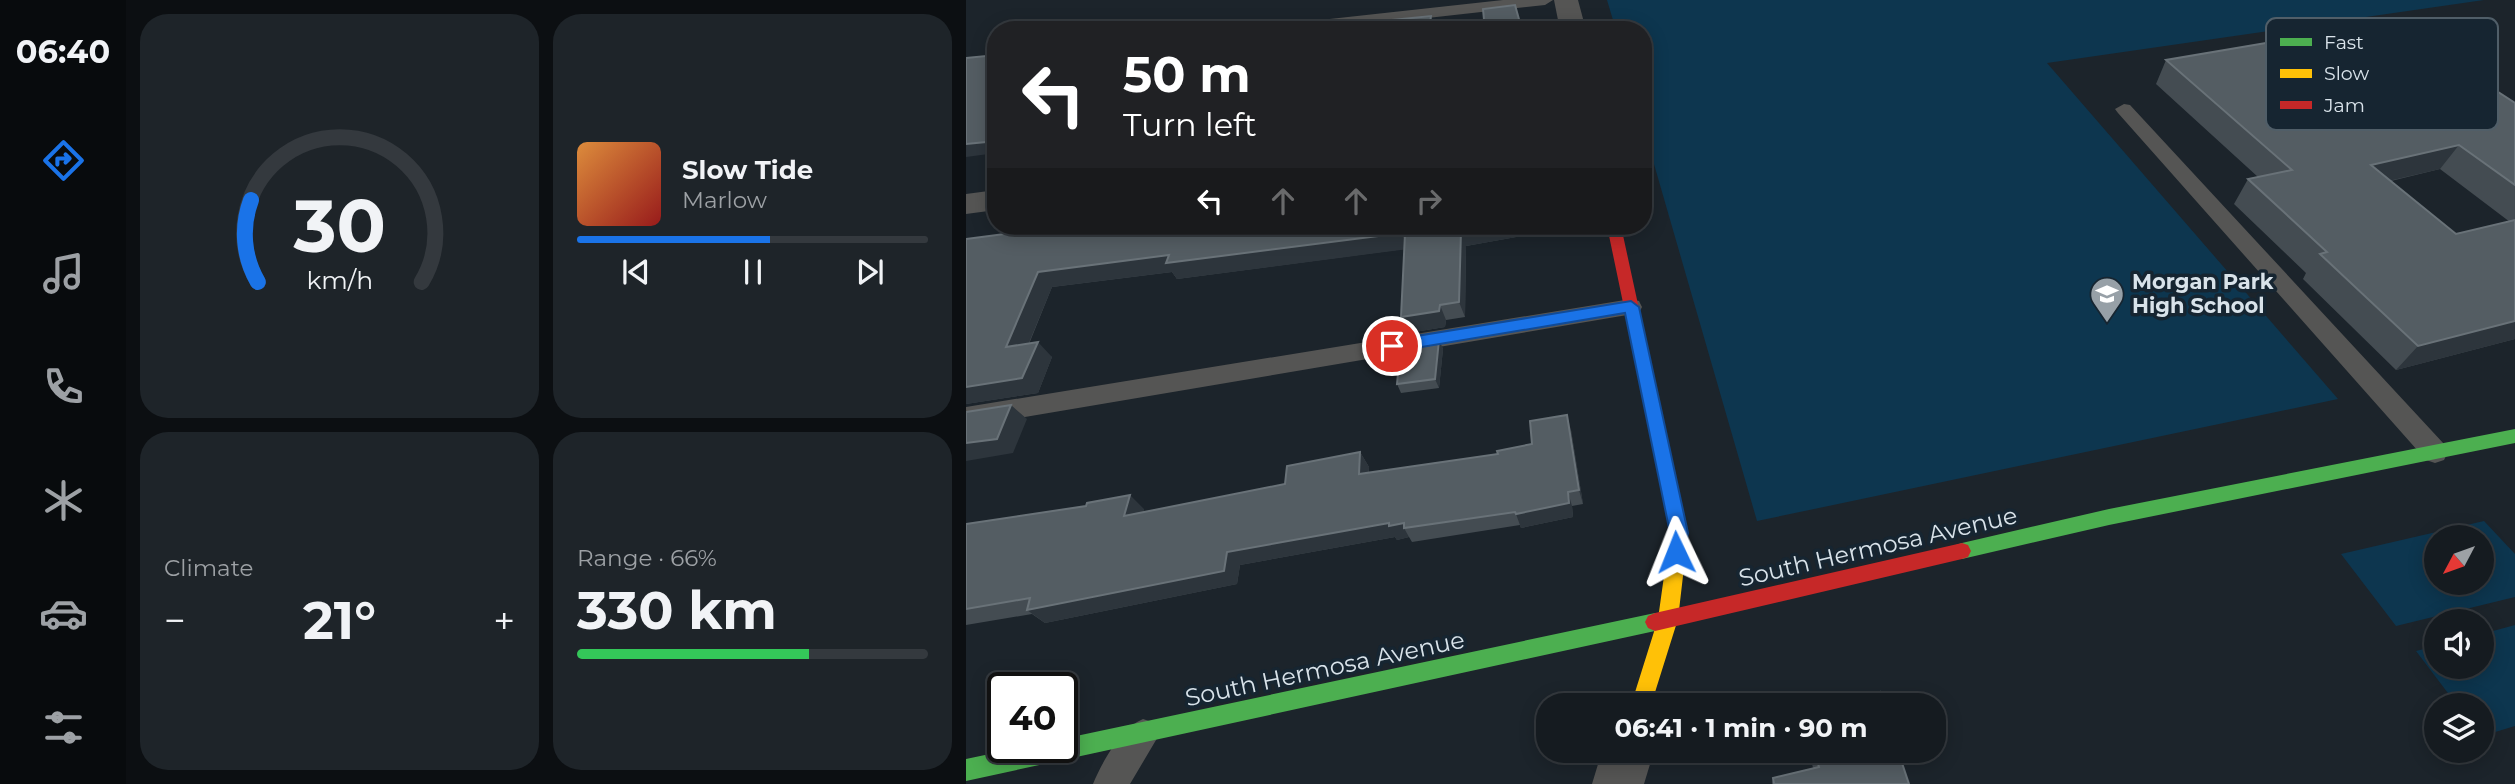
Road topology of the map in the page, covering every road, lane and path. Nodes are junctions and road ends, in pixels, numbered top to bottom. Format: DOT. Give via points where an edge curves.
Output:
graph roads {
  1 [pos="1545,0"];
  2 [pos="1566,0"];
  3 [pos="1356,21"];
  4 [pos="1571,21"];
  5 [pos="2124,108"];
  6 [pos="987,201"];
  7 [pos="966,204"];
  8 [pos="1616,235"];
  9 [pos="1631,307"];
  10 [pos="966,417"];
  11 [pos="2515,436"];
  12 [pos="2435,452"];
  13 [pos="1668,619"];
  14 [pos="1645,693"];
  15 [pos="1146,731"];
  16 [pos="1624,763"];
  17 [pos="966,770"];
  18 [pos="1111,784"];
  19 [pos="1618,784"];
  1 -- 3 [label="lane"];
  2 -- 4 [label="street"];
  5 -- 12 [label="lane"];
  6 -- 7 [label="street"];
  8 -- 9 [label="street"];
  9 -- 10 [label="lane"];
  9 -- 13 [label="street" via="1679,533"];
  11 -- 12 [label="street, South Hermosa Avenue"];
  12 -- 13 [label="street, South Hermosa Avenue" via="2109,517"];
  13 -- 14 [label="street"];
  13 -- 15 [label="street, South Hermosa Avenue"];
  15 -- 17 [label="street, South Hermosa Avenue"];
  15 -- 18 [label="lane"];
  16 -- 19 [label="street"];
}
